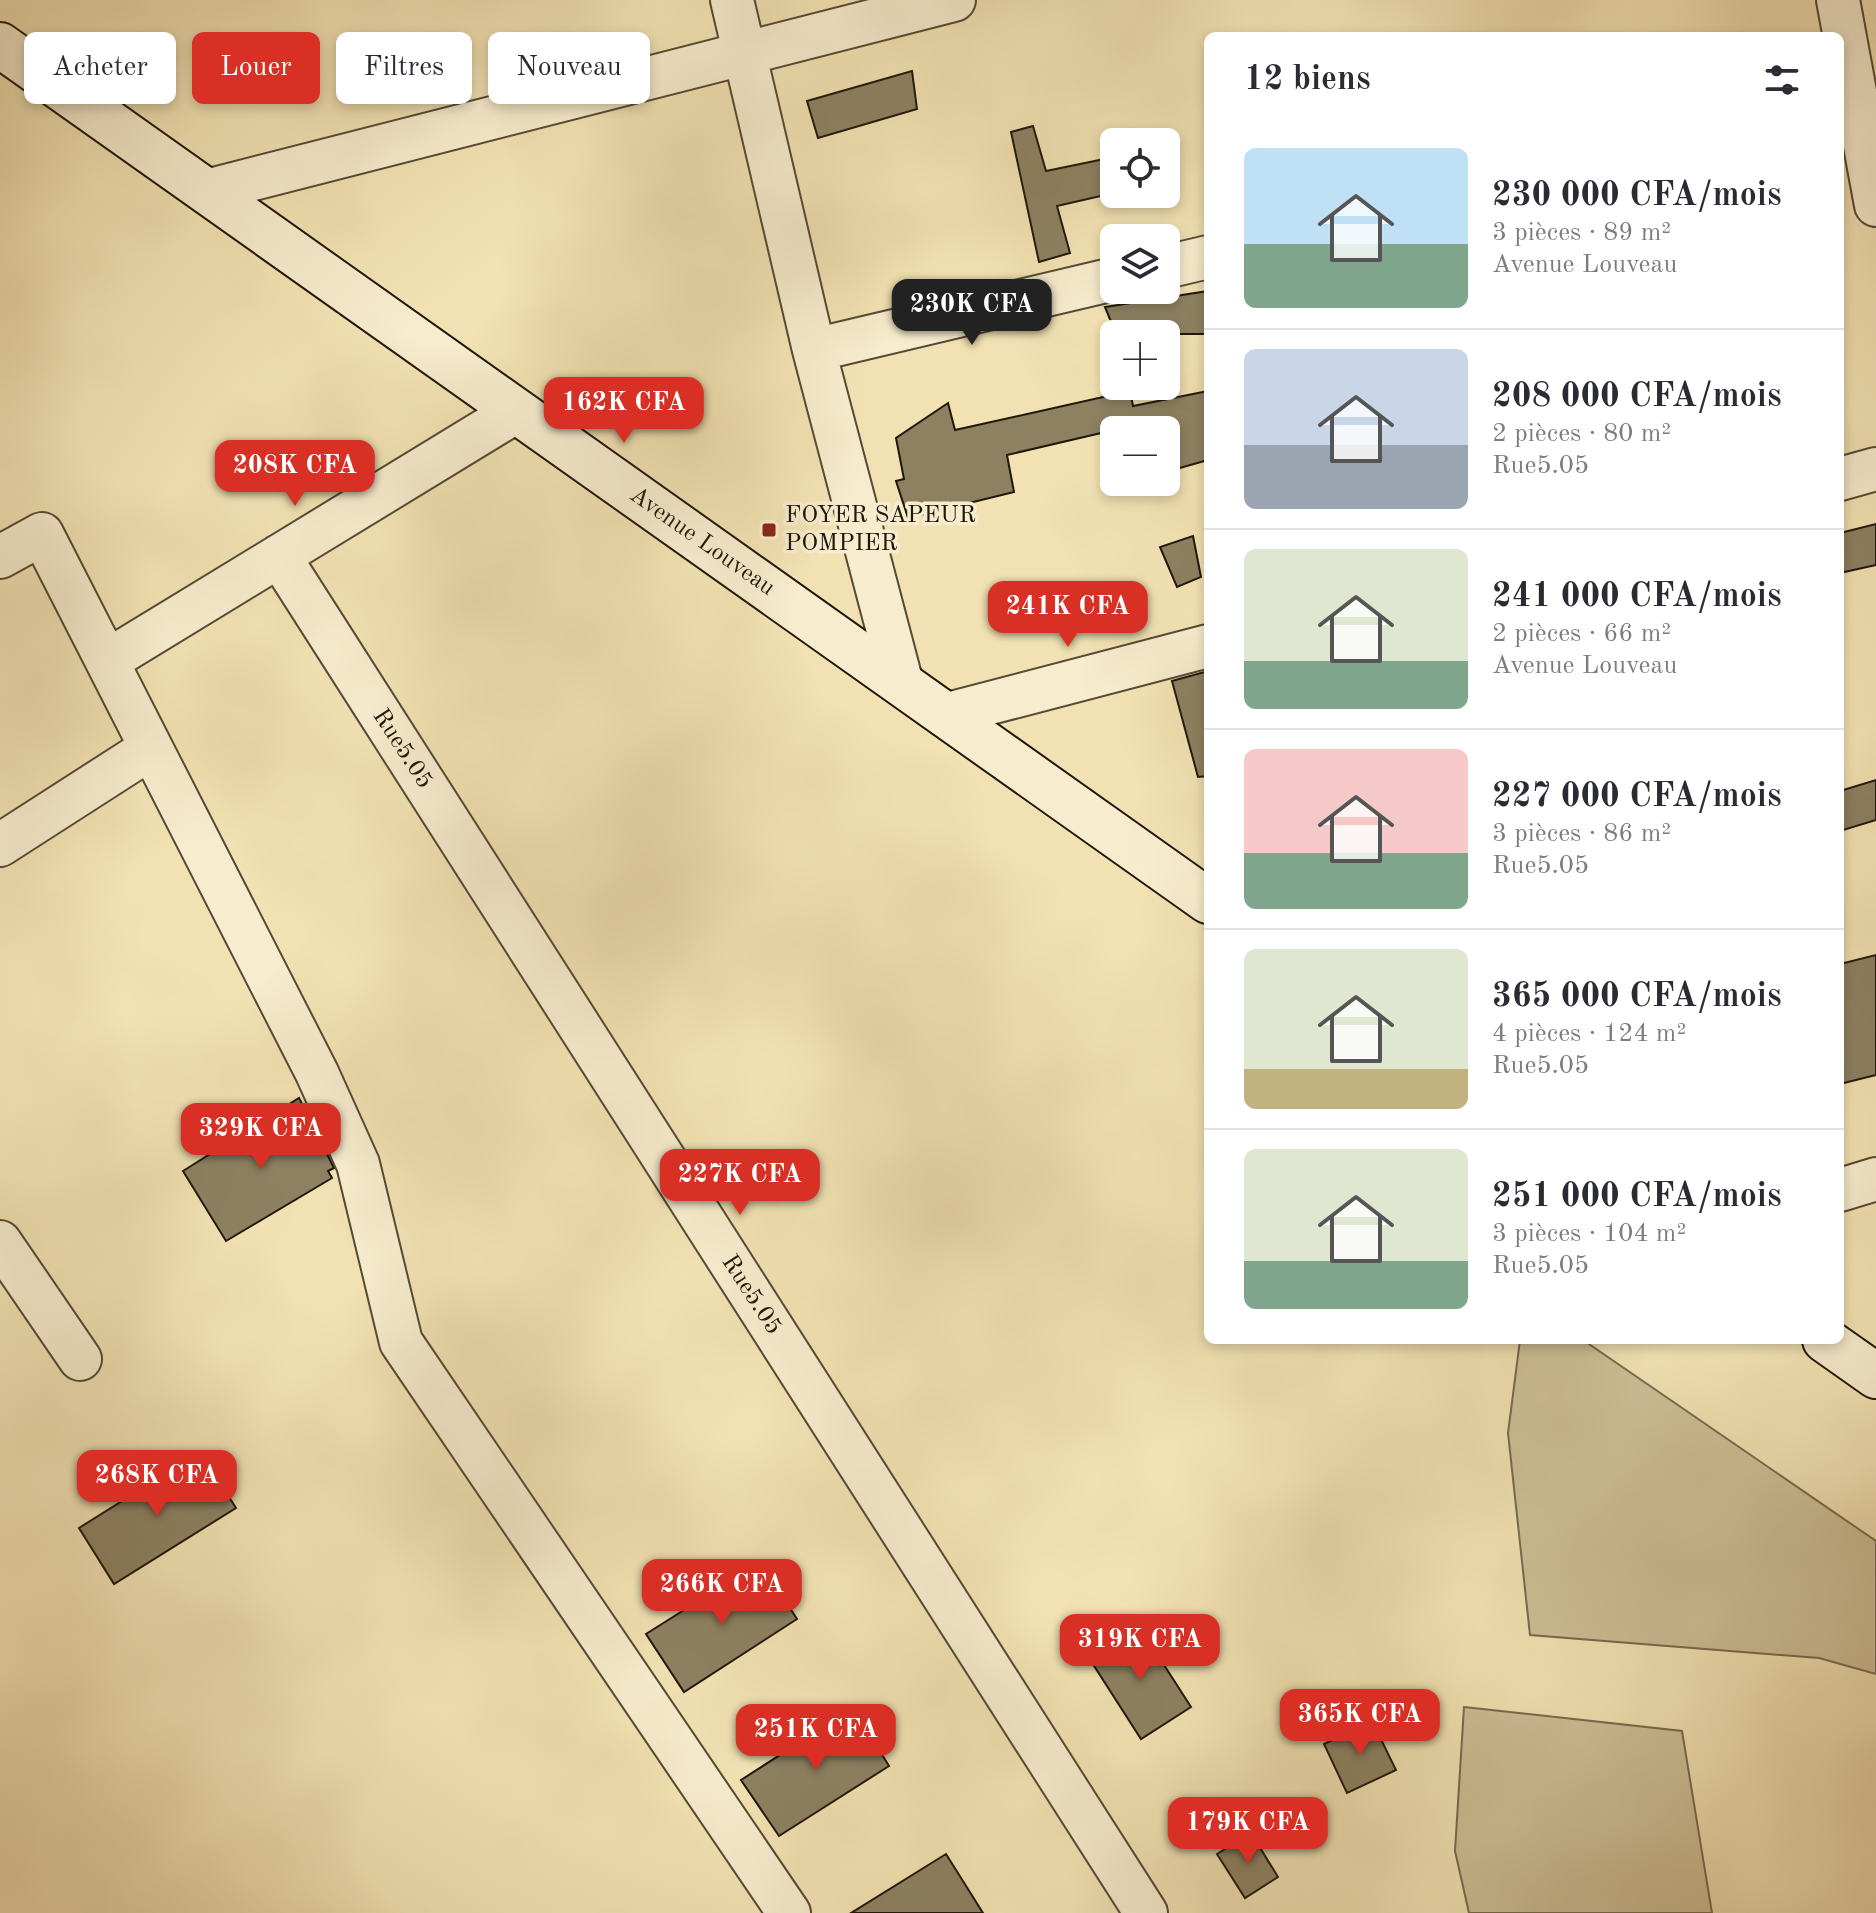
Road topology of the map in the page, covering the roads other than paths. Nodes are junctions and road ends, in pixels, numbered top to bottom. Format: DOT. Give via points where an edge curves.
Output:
graph roads {
  1 [pos="732,0"];
  2 [pos="954,0"];
  3 [pos="1838,0"];
  4 [pos="0,45"];
  5 [pos="746,53"];
  6 [pos="1858,104"];
  7 [pos="206,191"];
  8 [pos="1876,205"];
  9 [pos="1204,258"];
  10 [pos="1180,264"];
  11 [pos="1100,282"];
  12 [pos="814,350"];
  13 [pos="517,411"];
  14 [pos="1876,469"];
  15 [pos="1844,478"];
  16 [pos="279,556"];
  17 [pos="0,557"];
  18 [pos="1204,647"];
  19 [pos="107,661"];
  20 [pos="902,684"];
  21 [pos="944,715"];
  22 [pos="151,748"];
  23 [pos="0,845"];
  24 [pos="1204,898"];
  25 [pos="1876,1179"];
  26 [pos="1844,1189"];
  27 [pos="6,1262"];
  28 [pos="1831,1344"];
  29 [pos="80,1359"];
  30 [pos="1876,1376"];
  31 [pos="789,1913"];
  32 [pos="1146,1913"];
  1 -- 5 [label="street"];
  2 -- 5 [label="street"];
  3 -- 6 [label="street"];
  4 -- 7 [label="main road, Avenue Louveau"];
  5 -- 7 [label="street"];
  5 -- 12 [label="street"];
  6 -- 8 [label="street"];
  7 -- 13 [label="main road, Avenue Louveau"];
  9 -- 10 [label="street"];
  11 -- 12 [label="street"];
  12 -- 20 [label="street"];
  13 -- 16 [label="street"];
  13 -- 20 [label="main road, Avenue Louveau"];
  14 -- 15 [label="street"];
  16 -- 19 [label="street"];
  16 -- 32 [label="street, Rue5.05"];
  17 -- 19 [label="street" via="42,534"];
  18 -- 21 [label="street"];
  19 -- 22 [label="street"];
  20 -- 21 [label="main road, Avenue Louveau"];
  21 -- 24 [label="main road, Avenue Louveau"];
  22 -- 23 [label="street"];
  22 -- 31 [label="street" via="358,1164 401,1342"];
  25 -- 26 [label="street"];
  27 -- 29 [label="street"];
  28 -- 30 [label="main road"];
}
